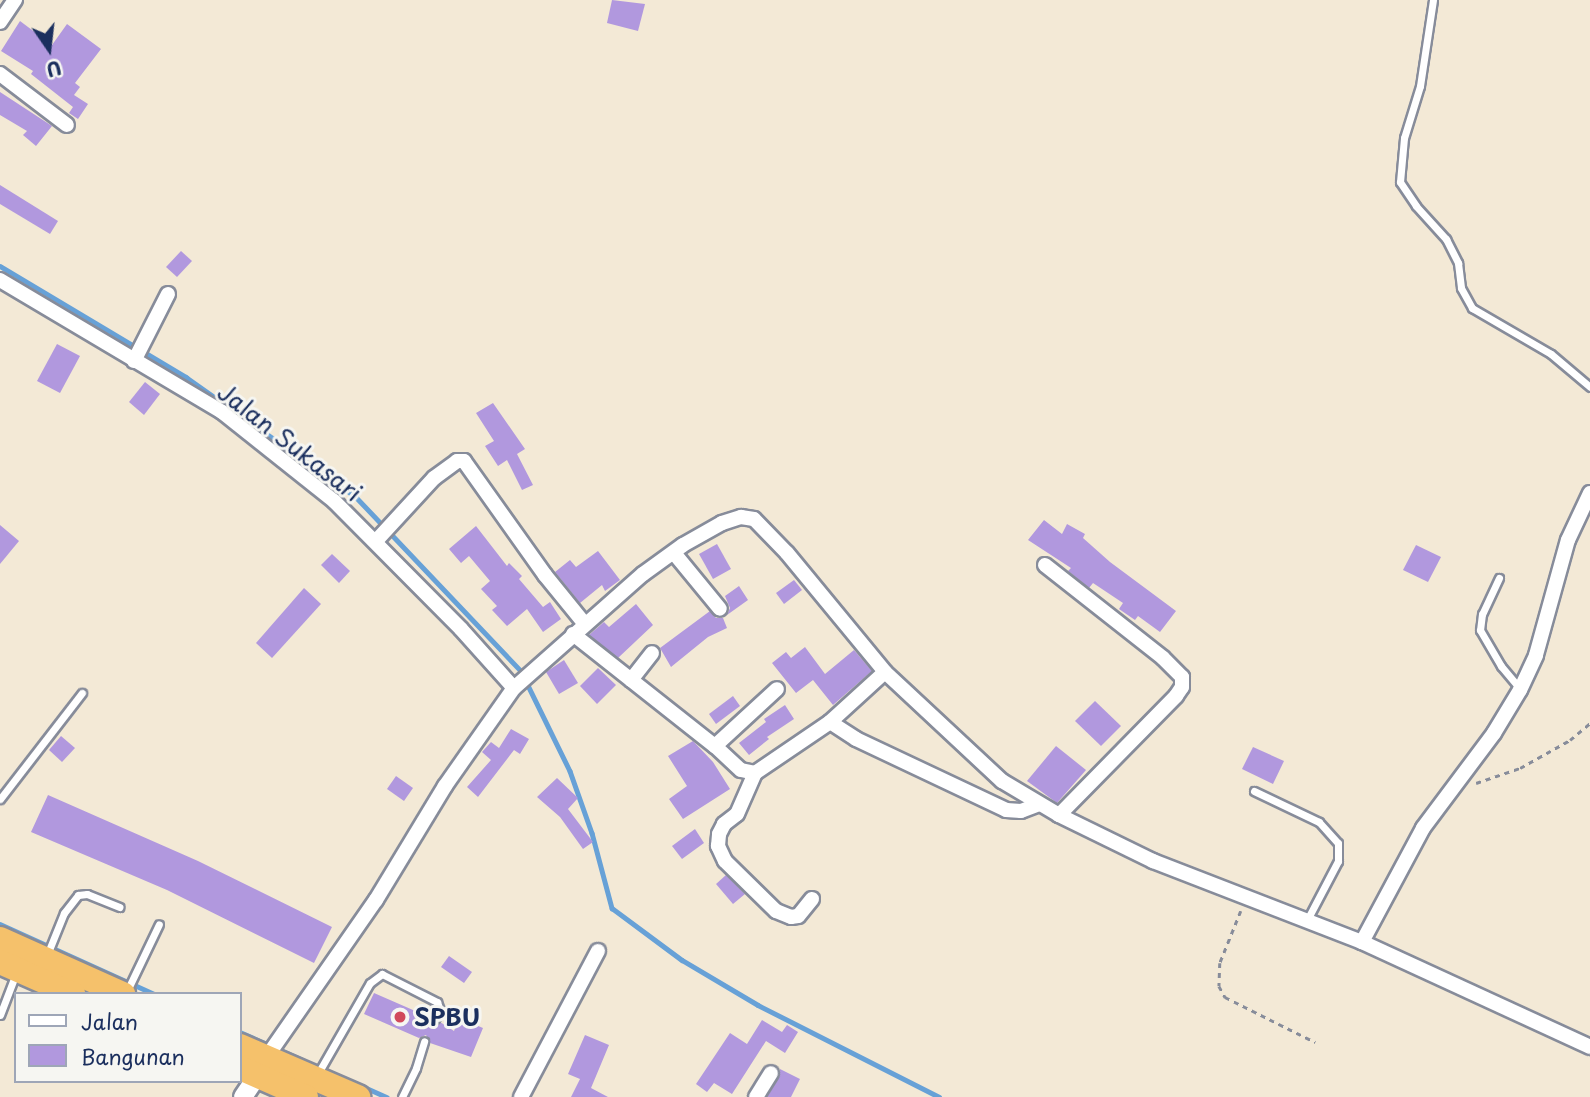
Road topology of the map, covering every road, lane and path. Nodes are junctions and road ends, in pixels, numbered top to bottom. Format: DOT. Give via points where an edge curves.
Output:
graph roads {
  1 [pos="15,0"];
  2 [pos="1433,0"];
  3 [pos="0,22"];
  4 [pos="0,74"];
  5 [pos="66,125"];
  6 [pos="0,280"];
  7 [pos="167,295"];
  8 [pos="135,358"];
  9 [pos="1590,387"];
  10 [pos="1590,493"];
  11 [pos="379,538"];
  12 [pos="674,553"];
  13 [pos="1045,565"];
  14 [pos="1499,578"];
  15 [pos="720,609"];
  16 [pos="584,623"];
  17 [pos="573,634"];
  18 [pos="652,653"];
  19 [pos="886,672"];
  20 [pos="631,680"];
  21 [pos="517,685"];
  22 [pos="777,689"];
  23 [pos="1520,690"];
  24 [pos="82,693"];
  25 [pos="830,722"];
  26 [pos="1590,723"];
  27 [pos="715,746"];
  28 [pos="755,773"];
  29 [pos="1254,791"];
  30 [pos="1449,792"];
  31 [pos="0,799"];
  32 [pos="1039,804"];
  33 [pos="1059,815"];
  34 [pos="1248,895"];
  35 [pos="812,899"];
  36 [pos="118,907"];
  37 [pos="1307,920"];
  38 [pos="159,923"];
  39 [pos="0,939"];
  40 [pos="1362,942"];
  41 [pos="598,951"];
  42 [pos="47,955"];
  43 [pos="9,966"];
  44 [pos="68,992"];
  45 [pos="126,992"];
  46 [pos="0,1015"];
  47 [pos="435,1019"];
  48 [pos="424,1041"];
  49 [pos="1315,1042"];
  50 [pos="1590,1047"];
  51 [pos="242,1048"];
  52 [pos="258,1063"];
  53 [pos="771,1073"];
  54 [pos="311,1088"];
  55 [pos="243,1097"];
  56 [pos="358,1097"];
  57 [pos="402,1097"];
  58 [pos="521,1097"];
  59 [pos="756,1097"];
  1 -- 3 [label="street"];
  2 -- 9 [label="lane" via="1420,86 1404,138 1400,181 1446,239 1472,308 1551,355"];
  4 -- 5 [label="street"];
  6 -- 8 [label="street, Jalan Sukasari"];
  7 -- 8 [label="street"];
  8 -- 11 [label="street, Jalan Sukasari" via="222,412"];
  10 -- 23 [label="street" via="1568,540 1536,655"];
  11 -- 16 [label="street" via="434,478 464,461"];
  11 -- 21 [label="street, Jalan Sukasari"];
  12 -- 15 [label="street"];
  12 -- 16 [label="street"];
  12 -- 19 [label="street" via="722,523 741,517 754,519"];
  13 -- 33 [label="street" via="1182,677 1176,696"];
  14 -- 23 [label="lane" via="1482,614 1480,631"];
  16 -- 17 [label="street"];
  17 -- 20 [label="street"];
  17 -- 21 [label="street"];
  18 -- 20 [label="street"];
  19 -- 25 [label="street"];
  19 -- 32 [label="street" via="1002,781"];
  20 -- 27 [label="street"];
  21 -- 52 [label="street" via="445,786 376,900 291,1024"];
  22 -- 27 [label="street"];
  23 -- 30 [label="street"];
  24 -- 31 [label="lane"];
  25 -- 28 [label="street"];
  25 -- 32 [label="street" via="856,739 1006,810 1021,811"];
  26 -- 30 [label="path" via="1520,768"];
  27 -- 28 [label="street" via="741,770"];
  28 -- 35 [label="street" via="737,814 719,834 721,853 776,911 798,916"];
  29 -- 37 [label="lane" via="1319,822 1338,843 1338,861"];
  30 -- 40 [label="street" via="1403,863"];
  32 -- 33 [label="street"];
  33 -- 34 [label="street" via="1153,860"];
  34 -- 37 [label="street"];
  34 -- 49 [label="path" via="1220,963 1219,986 1225,997 1246,1010"];
  36 -- 42 [label="lane" via="87,894 78,895 64,913"];
  37 -- 40 [label="street"];
  38 -- 45 [label="lane"];
  39 -- 42 [label="highway"];
  40 -- 50 [label="street"];
  41 -- 58 [label="street"];
  42 -- 45 [label="highway"];
  43 -- 44 [label="highway"];
  43 -- 46 [label="lane"];
  47 -- 54 [label="lane" via="440,1010 437,1002 383,974 370,983"];
  48 -- 57 [label="lane"];
  51 -- 52 [label="highway"];
  52 -- 54 [label="highway"];
  52 -- 55 [label="street"];
  53 -- 59 [label="street"];
  54 -- 56 [label="highway"];
}
